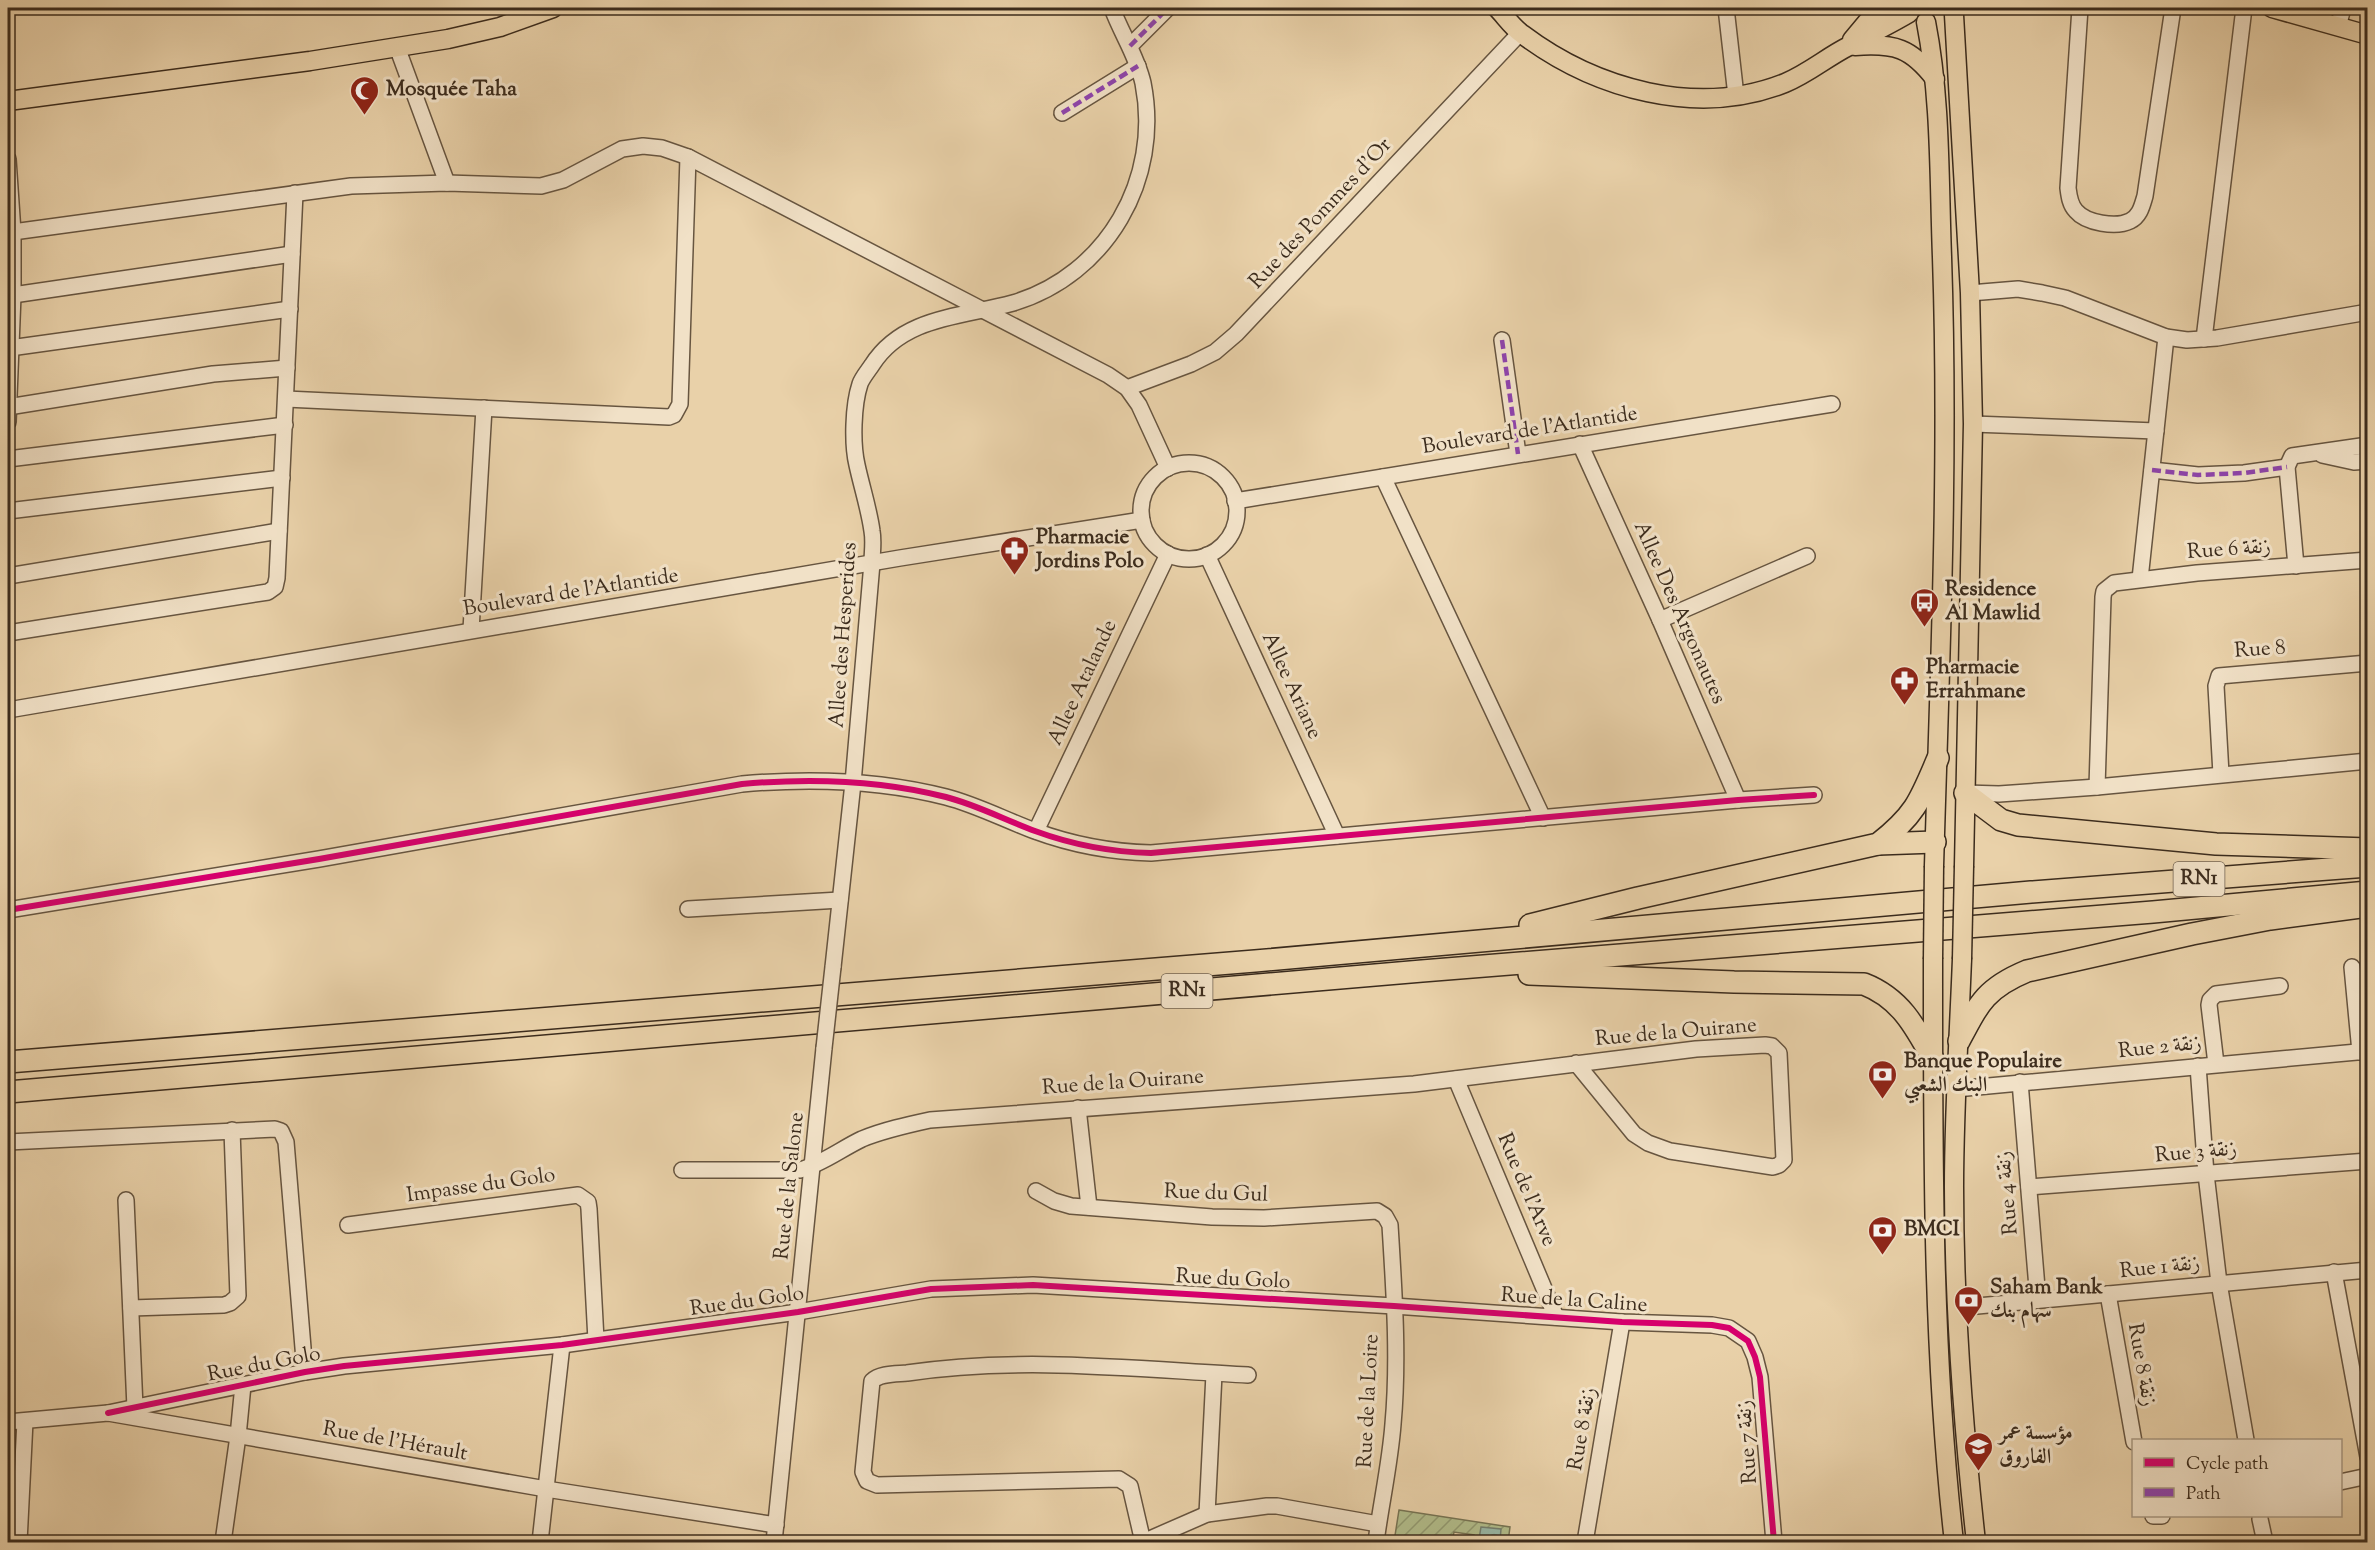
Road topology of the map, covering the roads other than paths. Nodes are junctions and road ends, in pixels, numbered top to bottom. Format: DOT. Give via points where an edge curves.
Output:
graph roads {
  1 [pos="553,8"];
  2 [pos="1112,8"];
  3 [pos="1168,8"];
  4 [pos="1497,8"];
  5 [pos="1726,8"];
  6 [pos="1885,8"];
  7 [pos="2080,8"];
  8 [pos="2173,8"];
  9 [pos="2244,8"];
  10 [pos="2272,8"];
  11 [pos="2343,8"];
  12 [pos="1907,10"];
  13 [pos="1957,11"];
  14 [pos="1926,22"];
  15 [pos="2338,27"];
  16 [pos="1520,33"];
  17 [pos="2367,35"];
  18 [pos="1130,46"];
  19 [pos="1848,46"];
  20 [pos="397,47"];
  21 [pos="1138,66"];
  22 [pos="1936,80"];
  23 [pos="1736,96"];
  24 [pos="8,101"];
  25 [pos="1062,113"];
  26 [pos="688,157"];
  27 [pos="8,159"];
  28 [pos="447,183"];
  29 [pos="295,193"];
  30 [pos="13,232"];
  31 [pos="292,254"];
  32 [pos="1970,293"];
  33 [pos="13,295"];
  34 [pos="290,309"];
  35 [pos="980,310"];
  36 [pos="2367,312"];
  37 [pos="2166,337"];
  38 [pos="2204,339"];
  39 [pos="1502,340"];
  40 [pos="10,348"];
  41 [pos="287,368"];
  42 [pos="1127,388"];
  43 [pos="286,399"];
  44 [pos="1832,404"];
  45 [pos="8,407"];
  46 [pos="484,408"];
  47 [pos="8,422"];
  48 [pos="1973,424"];
  49 [pos="285,425"];
  50 [pos="2156,430"];
  51 [pos="1580,444"];
  52 [pos="2367,445"];
  53 [pos="2316,453"];
  54 [pos="1518,454"];
  55 [pos="8,459"];
  56 [pos="2367,461"];
  57 [pos="2287,467"];
  58 [pos="1168,468"];
  59 [pos="2152,470"];
  60 [pos="1383,477"];
  61 [pos="282,478"];
  62 [pos="1235,501"];
  63 [pos="8,511"];
  64 [pos="1142,520"];
  65 [pos="279,531"];
  66 [pos="1168,554"];
  67 [pos="1207,555"];
  68 [pos="1807,556"];
  69 [pos="2367,560"];
  70 [pos="872,563"];
  71 [pos="2296,566"];
  72 [pos="8,576"];
  73 [pos="2140,579"];
  74 [pos="1660,620"];
  75 [pos="471,630"];
  76 [pos="8,633"];
  77 [pos="2367,663"];
  78 [pos="8,710"];
  79 [pos="1938,758"];
  80 [pos="2367,761"];
  81 [pos="2221,774"];
  82 [pos="853,783"];
  83 [pos="2097,787"];
  84 [pos="1965,792"];
  85 [pos="1814,795"];
  86 [pos="1738,800"];
  87 [pos="1542,818"];
  88 [pos="1036,831"];
  89 [pos="1337,836"];
  90 [pos="1935,842"];
  91 [pos="1878,844"];
  92 [pos="2367,849"];
  93 [pos="2367,866"];
  94 [pos="2367,892"];
  95 [pos="840,900"];
  96 [pos="2367,906"];
  97 [pos="688,909"];
  98 [pos="8,910"];
  99 [pos="1466,941"];
  100 [pos="832,967"];
  101 [pos="2352,967"];
  102 [pos="1422,971"];
  103 [pos="2280,986"];
  104 [pos="1959,1041"];
  105 [pos="2364,1051"];
  106 [pos="1933,1059"];
  107 [pos="8,1062"];
  108 [pos="1576,1063"];
  109 [pos="2216,1064"];
  110 [pos="2198,1066"];
  111 [pos="1456,1079"];
  112 [pos="2020,1082"];
  113 [pos="1956,1089"];
  114 [pos="8,1092"];
  115 [pos="1078,1108"];
  116 [pos="232,1130"];
  117 [pos="8,1142"];
  118 [pos="2367,1161"];
  119 [pos="813,1166"];
  120 [pos="682,1170"];
  121 [pos="2206,1174"];
  122 [pos="2029,1187"];
  123 [pos="1036,1191"];
  124 [pos="126,1200"];
  125 [pos="1089,1207"];
  126 [pos="1389,1225"];
  127 [pos="348,1226"];
  128 [pos="2367,1270"];
  129 [pos="2334,1272"];
  130 [pos="2218,1283"];
  131 [pos="2108,1294"];
  132 [pos="2038,1300"];
  133 [pos="1394,1306"];
  134 [pos="131,1308"];
  135 [pos="1956,1308"];
  136 [pos="798,1312"];
  137 [pos="1556,1317"];
  138 [pos="1622,1322"];
  139 [pos="596,1340"];
  140 [pos="1748,1341"];
  141 [pos="562,1345"];
  142 [pos="305,1372"];
  143 [pos="1214,1374"];
  144 [pos="1248,1376"];
  145 [pos="243,1385"];
  146 [pos="135,1408"];
  147 [pos="108,1413"];
  148 [pos="25,1421"];
  149 [pos="8,1422"];
  150 [pos="238,1436"];
  151 [pos="2132,1439"];
  152 [pos="2246,1439"];
  153 [pos="2367,1457"];
  154 [pos="2367,1476"];
  155 [pos="2342,1482"];
  156 [pos="546,1489"];
  157 [pos="1207,1514"];
  158 [pos="2259,1517"];
  159 [pos="1378,1524"];
  160 [pos="776,1525"];
  161 [pos="19,1542"];
  162 [pos="223,1542"];
  163 [pos="540,1542"];
  164 [pos="774,1542"];
  165 [pos="1143,1542"];
  166 [pos="1376,1542"];
  167 [pos="1585,1542"];
  168 [pos="1774,1542"];
  169 [pos="1954,1542"];
  170 [pos="1976,1542"];
  171 [pos="2265,1542"];
  1 -- 20 [label="main road" via="500,27"];
  2 -- 18 [label="street, Allee des Hesperides"];
  3 -- 18 [label="street"];
  4 -- 16 [label="main road"];
  5 -- 23 [label="street"];
  6 -- 19 [label="main road" via="1867,22"];
  7 -- 8 [label="street" via="2070,202 2076,212 2093,221 2112,224 2130,221 2140,212 2145,196"];
  9 -- 38 [label="street"];
  10 -- 15 [label="main road"];
  11 -- 15 [label="street"];
  12 -- 14 [label="main road"];
  12 -- 19 [label="main road"];
  13 -- 14 [label="main road" via="1939,22"];
  13 -- 32 [label="main road"];
  14 -- 22 [label="main road"];
  15 -- 17 [label="main road"];
  16 -- 23 [label="main road" via="1595,78 1693,99"];
  16 -- 42 [label="street, Rue des Pommes d'Or" via="1236,334 1215,352 1191,364"];
  18 -- 21 [label="street, Allee des Hesperides"];
  19 -- 22 [label="main road" via="1898,48 1921,61"];
  19 -- 23 [label="main road" via="1785,83"];
  20 -- 24 [label="main road"];
  20 -- 28 [label="street"];
  21 -- 25 [label="street"];
  21 -- 35 [label="street, Allee des Hesperides" via="1146,123 1142,164 1128,205 1104,244 1079,270 1044,291"];
  22 -- 79 [label="main road" via="1945,356"];
  26 -- 28 [label="street" via="643,146 622,149 580,173 541,186"];
  26 -- 35 [label="street"];
  26 -- 46 [label="street" via="680,404 674,415"];
  27 -- 30 [label="street"];
  28 -- 29 [label="street" via="351,186"];
  29 -- 30 [label="street"];
  29 -- 31 [label="street"];
  30 -- 33 [label="street"];
  31 -- 33 [label="street"];
  31 -- 34 [label="street"];
  32 -- 37 [label="street" via="2018,290 2054,296"];
  32 -- 48 [label="main road"];
  33 -- 40 [label="street"];
  34 -- 40 [label="street"];
  34 -- 41 [label="street"];
  35 -- 42 [label="street"];
  35 -- 70 [label="street, Allee des Hesperides" via="924,323 899,337 878,355 860,384 854,419 856,463 873,534"];
  36 -- 38 [label="street"];
  37 -- 38 [label="street"];
  37 -- 50 [label="street"];
  39 -- 54 [label="street"];
  40 -- 45 [label="street"];
  41 -- 43 [label="street"];
  41 -- 45 [label="street" via="202,376"];
  42 -- 58 [label="street"];
  43 -- 46 [label="street"];
  43 -- 49 [label="street"];
  44 -- 51 [label="street, Boulevard de l'Atlantide"];
  45 -- 47 [label="street"];
  46 -- 75 [label="street"];
  48 -- 50 [label="street"];
  48 -- 84 [label="main road"];
  49 -- 55 [label="street"];
  49 -- 61 [label="street"];
  50 -- 59 [label="street"];
  51 -- 54 [label="street, Boulevard de l'Atlantide"];
  51 -- 74 [label="street, Allee Des Argonautes"];
  52 -- 53 [label="street"];
  53 -- 56 [label="street" via="2345,461"];
  53 -- 57 [label="street" via="2292,456"];
  54 -- 60 [label="street, Boulevard de l'Atlantide"];
  57 -- 59 [label="street" via="2198,475"];
  57 -- 71 [label="street"];
  58 -- 62 [label="street" via="1191,464 1210,468 1225,480"];
  58 -- 64 [label="street" via="1153,479 1145,492"];
  59 -- 73 [label="street"];
  60 -- 62 [label="street, Boulevard de l'Atlantide"];
  60 -- 87 [label="street"];
  61 -- 63 [label="street"];
  61 -- 65 [label="street"];
  62 -- 67 [label="street" via="1232,531 1222,545"];
  64 -- 66 [label="street" via="1152,542"];
  64 -- 70 [label="street, Boulevard de l'Atlantide"];
  65 -- 72 [label="street"];
  65 -- 76 [label="street" via="276,583 268,592"];
  66 -- 67 [label="street" via="1190,559"];
  66 -- 88 [label="street, Allee Atalande"];
  67 -- 89 [label="street, Allee Ariane"];
  68 -- 74 [label="street"];
  69 -- 71 [label="street, Rue 6 زنقة"];
  70 -- 75 [label="street, Boulevard de l'Atlantide"];
  70 -- 82 [label="street, Allee des Hesperides"];
  71 -- 73 [label="street, Rue 6 زنقة"];
  73 -- 83 [label="street, Rue 6 زنقة" via="2114,583 2104,591"];
  74 -- 86 [label="street, Allee Des Argonautes"];
  75 -- 78 [label="street, Boulevard de l'Atlantide"];
  77 -- 81 [label="street, Rue 8" via="2219,676 2216,686"];
  79 -- 90 [label="main road"];
  79 -- 91 [label="highway" via="1911,814"];
  80 -- 81 [label="street"];
  81 -- 83 [label="street"];
  82 -- 88 [label="street" via="946,797"];
  82 -- 95 [label="street, Allee des Hesperides"];
  82 -- 98 [label="street" via="742,784"];
  83 -- 84 [label="street" via="1999,794"];
  84 -- 92 [label="highway" via="2001,820 2018,825 2216,844"];
  84 -- 104 [label="main road, bridge"];
  85 -- 86 [label="street"];
  86 -- 87 [label="street"];
  87 -- 89 [label="street"];
  88 -- 89 [label="street" via="1087,847 1151,853"];
  90 -- 91 [label="highway"];
  90 -- 106 [label="main road, bridge"];
  91 -- 99 [label="highway"];
  93 -- 99 [label="highway, RN1"];
  94 -- 102 [label="highway, RN1"];
  95 -- 97 [label="street"];
  95 -- 100 [label="street, Allee des Hesperides"];
  96 -- 104 [label="highway" via="2192,934 2027,972 2002,981 1987,994"];
  99 -- 107 [label="highway, RN1"];
  100 -- 119 [label="street, Rue de la Salone, bridge"];
  101 -- 105 [label="street"];
  102 -- 106 [label="highway" via="1864,984 1878,989 1906,1013"];
  102 -- 114 [label="highway, RN1"];
  103 -- 109 [label="street" via="2212,997 2209,1005"];
  104 -- 113 [label="main road"];
  105 -- 109 [label="street, Rue 2 زنقة"];
  106 -- 169 [label="main road" via="1939,1325"];
  108 -- 108 [label="street, Rue de la Ouirane" via="1696,1049 1772,1046 1779,1053 1784,1160 1773,1167 1670,1151 1648,1143 1634,1134"];
  108 -- 111 [label="street, Rue de la Ouirane"];
  109 -- 110 [label="street, Rue 2 زنقة"];
  110 -- 112 [label="street, Rue 2 زنقة"];
  110 -- 121 [label="street"];
  111 -- 115 [label="street, Rue de la Ouirane"];
  111 -- 137 [label="street, Rue de l'Arve"];
  112 -- 113 [label="street, Rue 2 زنقة"];
  112 -- 122 [label="street, Rue 4 زنقة"];
  113 -- 135 [label="main road"];
  115 -- 119 [label="street, Rue de la Ouirane" via="930,1120 902,1126 864,1138"];
  115 -- 125 [label="street"];
  116 -- 117 [label="street"];
  116 -- 134 [label="street" via="238,1296 224,1305"];
  116 -- 142 [label="street" via="275,1129 281,1131 286,1142"];
  118 -- 121 [label="street, Rue 3 زنقة"];
  119 -- 120 [label="street, Rue de la Ouirane" via="787,1171"];
  119 -- 136 [label="street, Rue de la Salone"];
  121 -- 122 [label="street, Rue 3 زنقة"];
  121 -- 130 [label="street"];
  122 -- 132 [label="street, Rue 4 زنقة"];
  123 -- 125 [label="street, Rue du Gul" via="1063,1203"];
  124 -- 134 [label="street"];
  125 -- 126 [label="street, Rue du Gul" via="1264,1218 1377,1211"];
  126 -- 133 [label="street, Rue de la Loire"];
  127 -- 139 [label="street, Impasse du Golo" via="578,1195 588,1202 589,1209"];
  128 -- 129 [label="street, Rue 1 زنقة"];
  129 -- 130 [label="street, Rue 1 زنقة"];
  129 -- 153 [label="street"];
  130 -- 131 [label="street, Rue 1 زنقة"];
  130 -- 152 [label="street"];
  131 -- 132 [label="street, Rue 1 زنقة"];
  131 -- 151 [label="street, Rue 8 زنقة"];
  132 -- 135 [label="street, Rue 1 زنقة"];
  133 -- 136 [label="street, Rue du Golo" via="1033,1285 931,1289"];
  133 -- 137 [label="street, Rue de la Caline"];
  133 -- 159 [label="street, Rue de la Loire" via="1394,1420"];
  134 -- 146 [label="street"];
  135 -- 170 [label="main road"];
  136 -- 139 [label="street, Rue du Golo"];
  136 -- 160 [label="street, Rue de la Salone"];
  137 -- 138 [label="street, Rue de la Caline"];
  138 -- 140 [label="street, Rue de la Caline" via="1712,1325 1729,1328"];
  138 -- 167 [label="street, Rue 8 زنقة"];
  139 -- 141 [label="street, Rue du Golo"];
  140 -- 168 [label="street, Rue 7 زنقة" via="1760,1377"];
  141 -- 142 [label="street, Rue du Golo"];
  141 -- 156 [label="street"];
  142 -- 145 [label="street, Rue du Golo"];
  143 -- 144 [label="street"];
  143 -- 157 [label="street"];
  143 -- 165 [label="street" via="1073,1365 984,1365 907,1372 872,1381 863,1472 867,1481 878,1485 1119,1479 1130,1486"];
  145 -- 146 [label="street, Rue du Golo"];
  145 -- 150 [label="street"];
  146 -- 147 [label="street, Rue du Golo"];
  147 -- 148 [label="street, Rue de l'Hérault"];
  147 -- 150 [label="street, Rue de l'Hérault"];
  148 -- 149 [label="street, Rue de l'Hérault"];
  148 -- 161 [label="street"];
  150 -- 156 [label="street, Rue de l'Hérault"];
  150 -- 162 [label="street"];
  154 -- 155 [label="street"];
  156 -- 160 [label="street, Rue de l'Hérault"];
  156 -- 163 [label="street"];
  157 -- 159 [label="street" via="1277,1506"];
  157 -- 165 [label="street"];
  158 -- 171 [label="street"];
  159 -- 166 [label="street, Rue de la Loire"];
  160 -- 164 [label="street, Rue de la Salone"];
}
